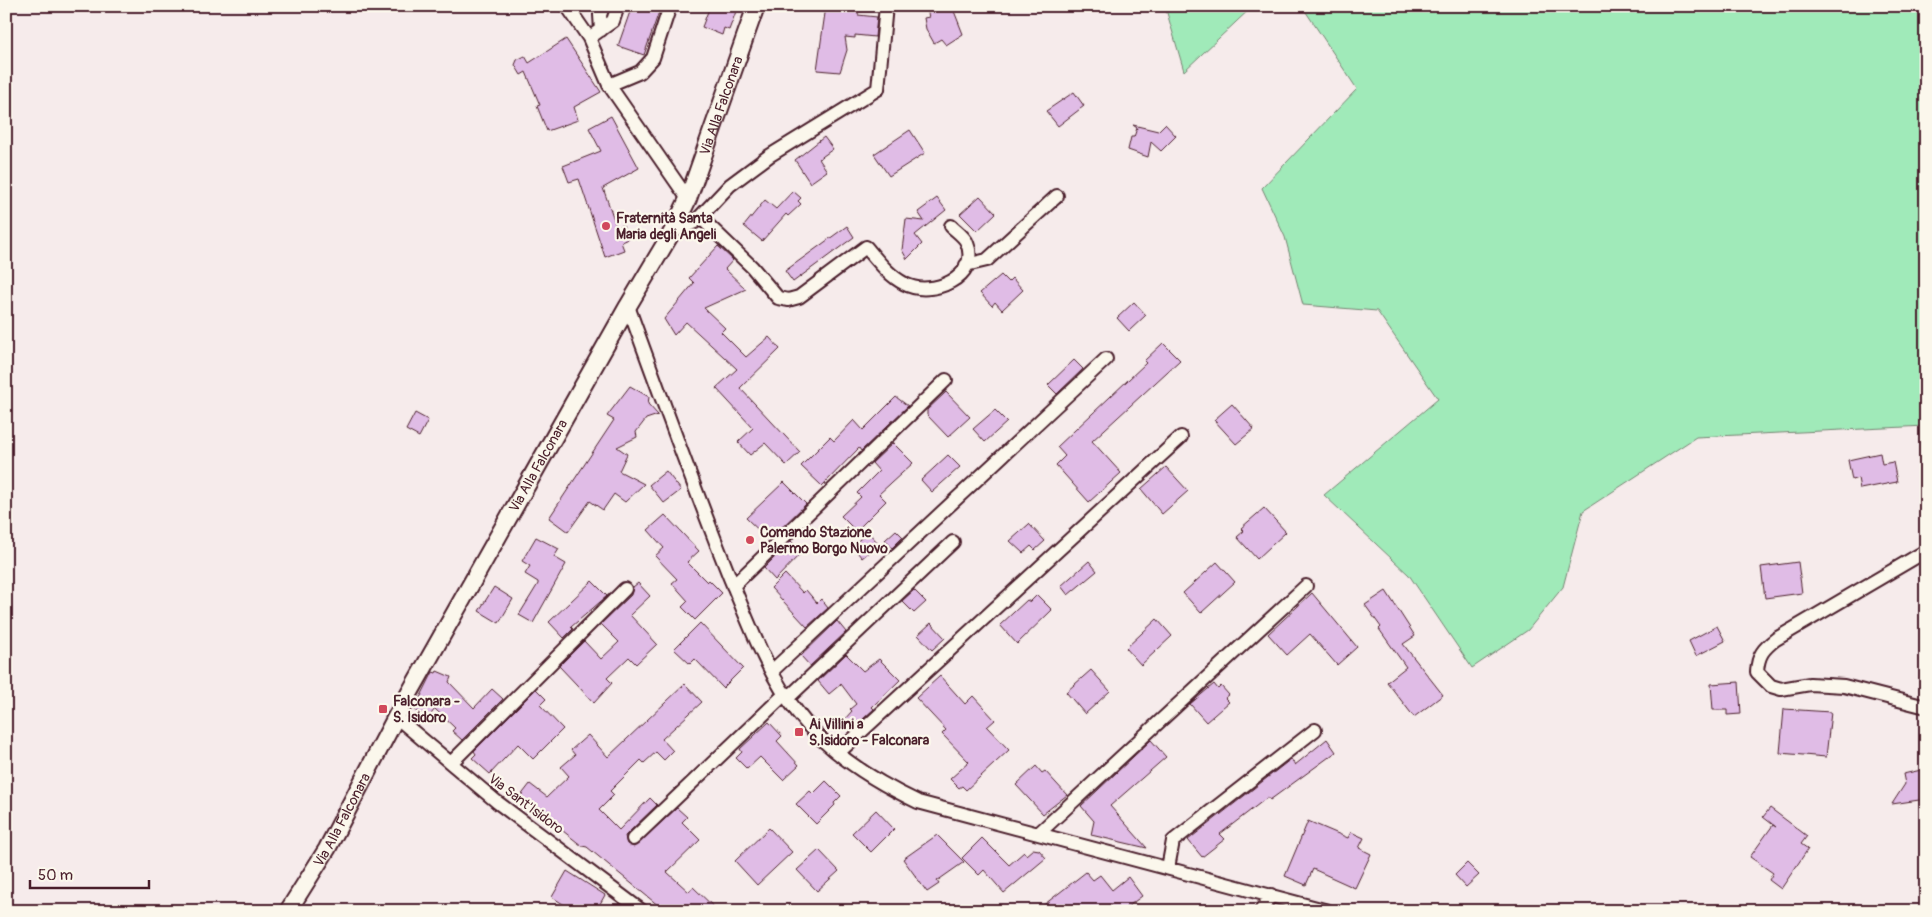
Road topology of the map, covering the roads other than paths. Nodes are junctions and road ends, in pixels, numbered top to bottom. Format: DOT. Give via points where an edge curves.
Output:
graph roads {
  1 [pos="567,6"];
  2 [pos="603,6"];
  3 [pos="618,6"];
  4 [pos="670,6"];
  5 [pos="756,6"];
  6 [pos="886,6"];
  7 [pos="601,30"];
  8 [pos="590,38"];
  9 [pos="609,85"];
  10 [pos="1057,196"];
  11 [pos="688,199"];
  12 [pos="700,217"];
  13 [pos="952,226"];
  14 [pos="672,232"];
  15 [pos="966,265"];
  16 [pos="628,306"];
  17 [pos="1106,359"];
  18 [pos="946,380"];
  19 [pos="1181,438"];
  20 [pos="953,542"];
  21 [pos="1926,551"];
  22 [pos="733,586"];
  23 [pos="1306,586"];
  24 [pos="625,588"];
  25 [pos="772,671"];
  26 [pos="787,696"];
  27 [pos="1926,707"];
  28 [pos="396,717"];
  29 [pos="1315,730"];
  30 [pos="838,752"];
  31 [pos="451,763"];
  32 [pos="1038,834"];
  33 [pos="633,839"];
  34 [pos="1168,868"];
  35 [pos="1271,895"];
  36 [pos="288,911"];
  37 [pos="642,911"];
  38 [pos="1261,911"];
  39 [pos="1328,911"];
  1 -- 8 [label="street"];
  2 -- 7 [label="street"];
  3 -- 7 [label="street" via="613,21"];
  4 -- 9 [label="street" via="653,58 640,72"];
  5 -- 11 [label="street, Via Alla Falconara"];
  6 -- 12 [label="street" via="878,89 769,156 730,185"];
  7 -- 8 [label="street"];
  8 -- 9 [label="street"];
  9 -- 11 [label="street"];
  10 -- 15 [label="street" via="986,260"];
  11 -- 14 [label="street, Via Alla Falconara"];
  12 -- 14 [label="street"];
  12 -- 15 [label="street" via="752,267 778,298 788,300 799,297 866,247 891,275 906,285 918,288 931,289 952,283"];
  13 -- 15 [label="street" via="967,242"];
  14 -- 16 [label="street, Via Alla Falconara"];
  16 -- 22 [label="street"];
  16 -- 28 [label="street, Via Alla Falconara"];
  17 -- 25 [label="street"];
  18 -- 22 [label="street"];
  19 -- 30 [label="street"];
  20 -- 26 [label="street"];
  21 -- 27 [label="street" via="1776,639 1763,649 1757,672 1771,686 1836,685"];
  22 -- 25 [label="street"];
  23 -- 32 [label="street"];
  24 -- 31 [label="street"];
  25 -- 26 [label="street"];
  26 -- 30 [label="street" via="798,713"];
  26 -- 33 [label="street"];
  28 -- 31 [label="street, Via Sant'Isidoro"];
  28 -- 36 [label="street, Via Alla Falconara" via="327,849"];
  29 -- 34 [label="street" via="1173,841"];
  30 -- 32 [label="street" via="884,786 918,802"];
  31 -- 37 [label="street, Via Sant'Isidoro" via="497,802"];
  32 -- 34 [label="street"];
  34 -- 35 [label="street"];
  35 -- 38 [label="street"];
  35 -- 39 [label="street"];
}
